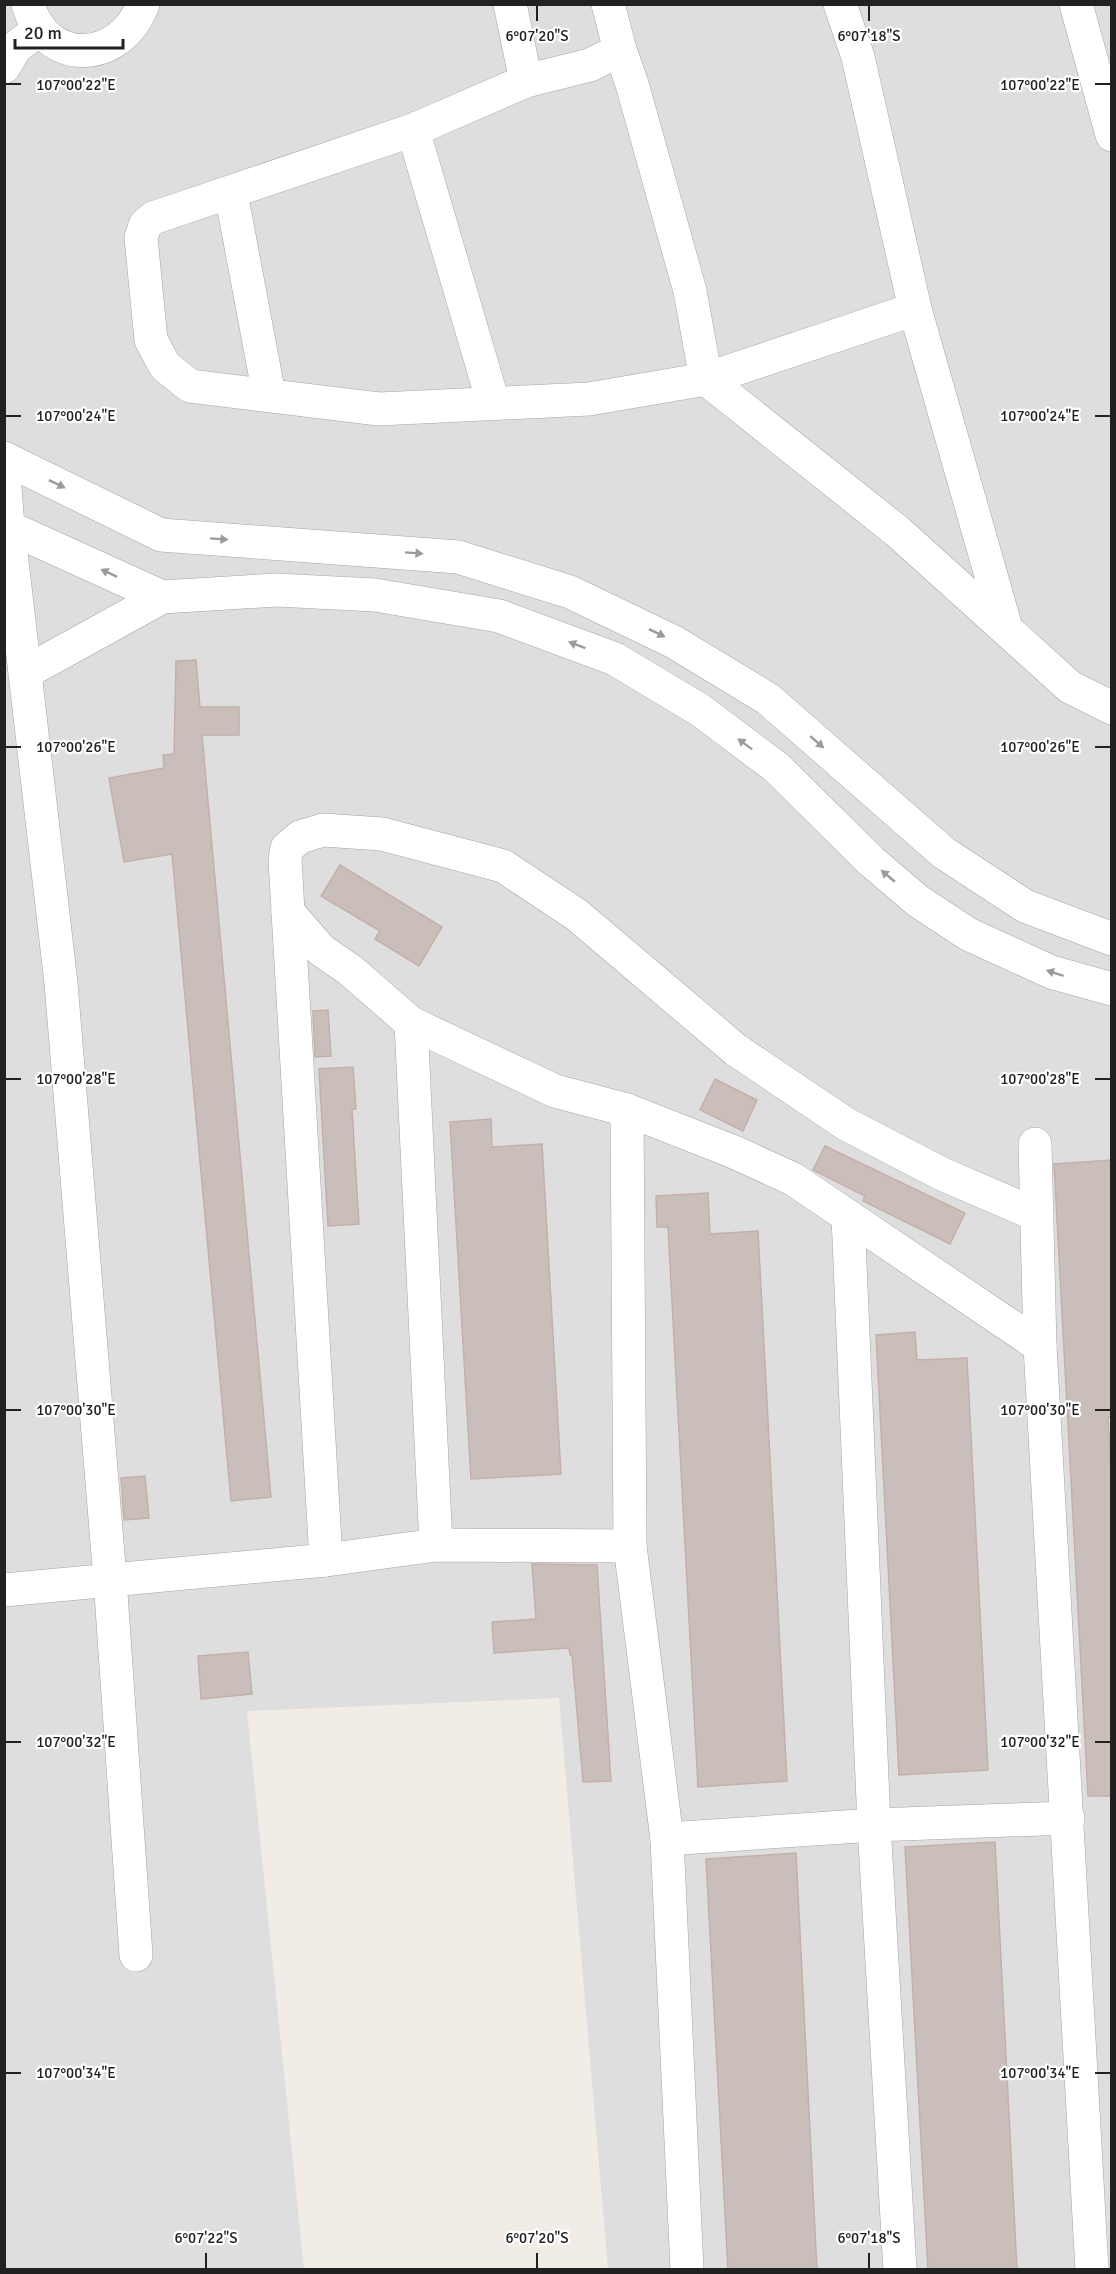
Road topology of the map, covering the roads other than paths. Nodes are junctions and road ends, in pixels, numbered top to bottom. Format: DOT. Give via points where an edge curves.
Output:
graph roads {
  1 [pos="144,4"];
  2 [pos="510,4"];
  3 [pos="608,4"];
  4 [pos="840,4"];
  5 [pos="1076,4"];
  6 [pos="34,17"];
  7 [pos="620,50"];
  8 [pos="4,67"];
  9 [pos="526,81"];
  10 [pos="414,130"];
  11 [pos="1112,135"];
  12 [pos="231,193"];
  13 [pos="915,309"];
  14 [pos="706,379"];
  15 [pos="269,395"];
  16 [pos="493,402"];
  17 [pos="4,458"];
  18 [pos="4,474"];
  19 [pos="8,527"];
  20 [pos="162,597"];
  21 [pos="1006,628"];
  22 [pos="26,672"];
  23 [pos="1112,708"];
  24 [pos="288,912"];
  25 [pos="1112,939"];
  26 [pos="1112,989"];
  27 [pos="411,1023"];
  28 [pos="627,1110"];
  29 [pos="1035,1144"];
  30 [pos="1037,1215"];
  31 [pos="848,1216"];
  32 [pos="1040,1346"];
  33 [pos="436,1545"];
  34 [pos="630,1546"];
  35 [pos="326,1560"];
  36 [pos="110,1580"];
  37 [pos="4,1590"];
  38 [pos="1068,1818"];
  39 [pos="874,1825"];
  40 [pos="667,1839"];
  41 [pos="136,1955"];
  42 [pos="687,2270"];
  43 [pos="900,2270"];
  44 [pos="1092,2270"];
  1 -- 6 [label="street" via="128,33 115,43 83,51 52,41"];
  2 -- 9 [label="street"];
  3 -- 7 [label="street"];
  4 -- 13 [label="street" via="858,57"];
  5 -- 11 [label="street"];
  6 -- 8 [label="street"];
  7 -- 9 [label="street" via="590,64"];
  7 -- 14 [label="street" via="690,291"];
  9 -- 10 [label="street"];
  10 -- 12 [label="street"];
  10 -- 16 [label="street"];
  12 -- 15 [label="street"];
  12 -- 15 [label="street" via="153,218 145,225 141,238 151,340 165,366 190,386"];
  13 -- 14 [label="street"];
  13 -- 21 [label="street"];
  14 -- 16 [label="street" via="589,399"];
  14 -- 21 [label="street" via="897,531"];
  15 -- 16 [label="street" via="379,409"];
  17 -- 25 [label="street, one-way" via="161,535 458,557 570,592 674,642 768,699 944,853 1024,906"];
  18 -- 19 [label="street"];
  20 -- 19 [label="street, one-way"];
  19 -- 22 [label="street"];
  20 -- 22 [label="street"];
  26 -- 20 [label="street, one-way" via="1051,972 951,923 871,861 777,768 700,710 615,659 499,616 375,595 276,590"];
  21 -- 23 [label="street" via="1070,687"];
  22 -- 36 [label="street" via="61,983"];
  24 -- 27 [label="street" via="321,950"];
  24 -- 30 [label="street" via="286,848 300,837 324,830 382,834 503,866 578,915 736,1050 846,1124 942,1174"];
  24 -- 35 [label="street"];
  27 -- 28 [label="street" via="555,1091"];
  27 -- 33 [label="street"];
  28 -- 31 [label="street" via="793,1179"];
  28 -- 34 [label="street"];
  29 -- 30 [label="street"];
  30 -- 32 [label="street"];
  31 -- 32 [label="street"];
  31 -- 39 [label="street"];
  32 -- 38 [label="street"];
  33 -- 34 [label="street"];
  33 -- 35 [label="street"];
  34 -- 40 [label="street"];
  35 -- 36 [label="street"];
  36 -- 37 [label="street"];
  36 -- 41 [label="street"];
  38 -- 39 [label="street"];
  38 -- 44 [label="street"];
  39 -- 40 [label="street"];
  39 -- 43 [label="street"];
  40 -- 42 [label="street"];
}
